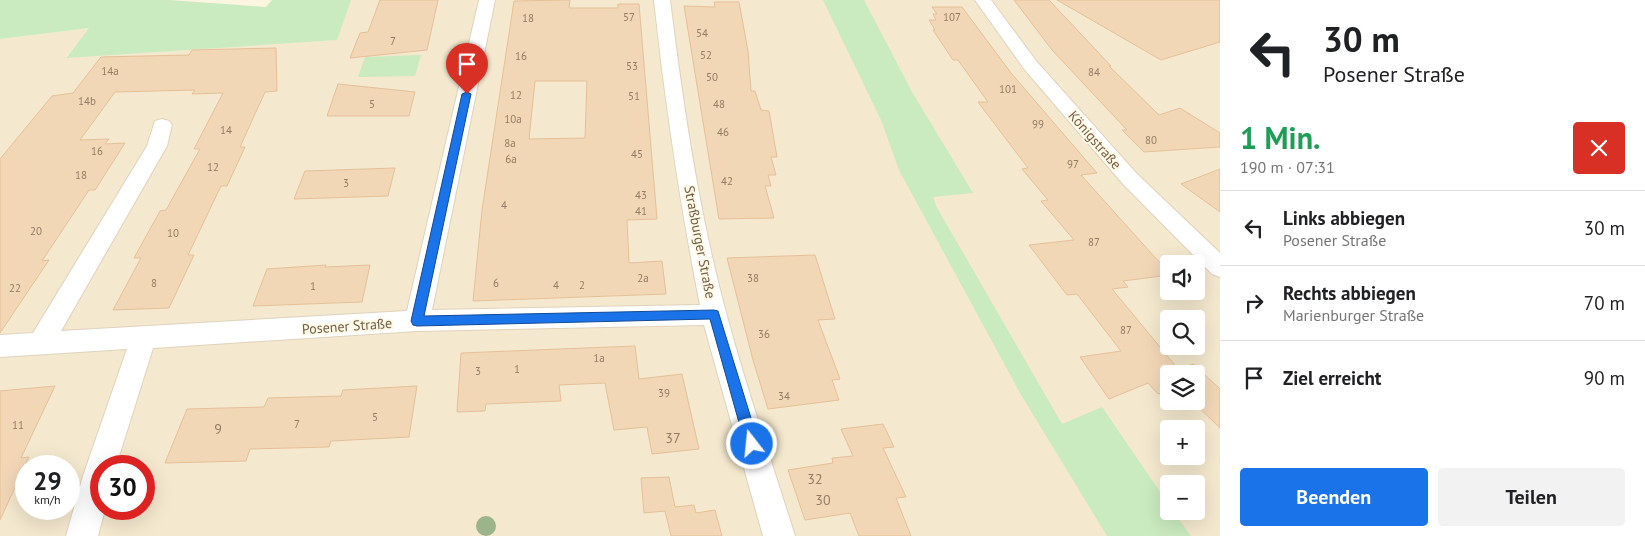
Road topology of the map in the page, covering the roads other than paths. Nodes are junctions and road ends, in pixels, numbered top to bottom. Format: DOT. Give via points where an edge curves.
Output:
graph roads {
  1 [pos="488,0"];
  2 [pos="662,0"];
  3 [pos="983,0"];
  4 [pos="162,125"];
  5 [pos="1220,268"];
  6 [pos="714,314"];
  7 [pos="417,321"];
  8 [pos="143,339"];
  9 [pos="41,343"];
  10 [pos="0,346"];
  11 [pos="82,536"];
  12 [pos="779,536"];
  1 -- 7 [label="street"];
  2 -- 6 [label="street, Straßburger Straße" via="692,209"];
  3 -- 5 [label="street, Königstraße" via="1030,66 1130,179"];
  4 -- 9 [label="street" via="156,146"];
  6 -- 7 [label="street, Posener Straße"];
  6 -- 12 [label="street, Straßburger Straße"];
  7 -- 8 [label="street, Posener Straße"];
  8 -- 9 [label="street, Posener Straße"];
  8 -- 11 [label="street"];
  9 -- 10 [label="street, Posener Straße"];
}
